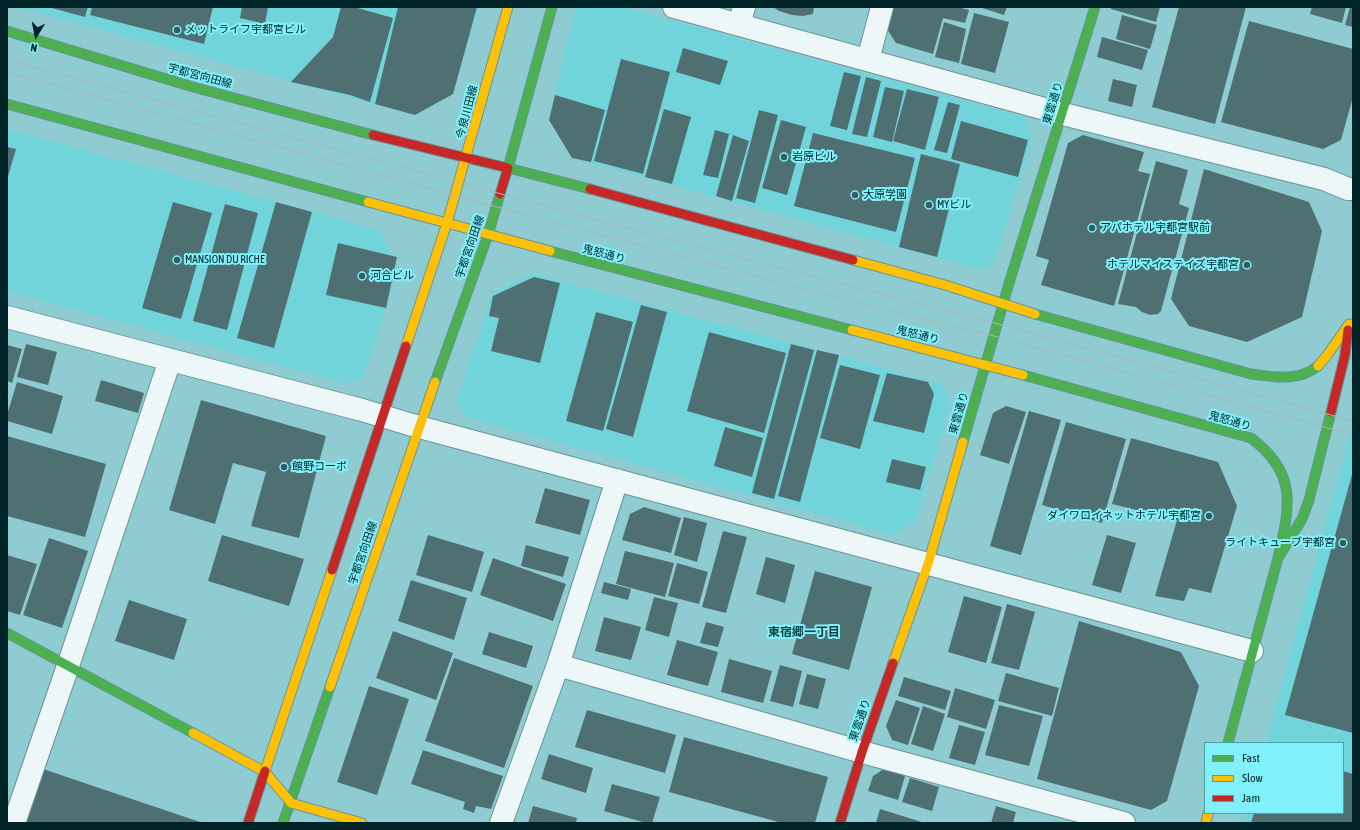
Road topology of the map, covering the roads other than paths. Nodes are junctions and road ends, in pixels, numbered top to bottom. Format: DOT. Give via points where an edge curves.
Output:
graph roads {
  1 [pos="508,7"];
  2 [pos="552,7"];
  3 [pos="674,7"];
  4 [pos="882,7"];
  5 [pos="1095,7"];
  6 [pos="742,16"];
  7 [pos="7,31"];
  8 [pos="868,60"];
  9 [pos="7,104"];
  10 [pos="1063,114"];
  11 [pos="466,159"];
  12 [pos="508,168"];
  13 [pos="1353,189"];
  14 [pos="447,223"];
  15 [pos="488,235"];
  16 [pos="1004,304"];
  17 [pos="1353,315"];
  18 [pos="7,317"];
  19 [pos="1348,324"];
  20 [pos="170,360"];
  21 [pos="986,366"];
  22 [pos="383,416"];
  23 [pos="418,427"];
  24 [pos="617,480"];
  25 [pos="1278,558"];
  26 [pos="928,564"];
  27 [pos="7,633"];
  28 [pos="1252,651"];
  29 [pos="558,665"];
  30 [pos="68,666"];
  31 [pos="1228,742"];
  32 [pos="862,752"];
  33 [pos="265,772"];
  34 [pos="290,803"];
  35 [pos="14,823"];
  36 [pos="248,823"];
  37 [pos="283,823"];
  38 [pos="362,823"];
  39 [pos="500,823"];
  40 [pos="840,823"];
  41 [pos="1124,823"];
  1 -- 11 [label="street, 今泉川田線"];
  2 -- 12 [label="street"];
  3 -- 6 [label="street"];
  4 -- 8 [label="street"];
  5 -- 10 [label="street, 東雲通り"];
  6 -- 8 [label="street"];
  7 -- 11 [label="street, 宇都宮向田線" via="100,61"];
  8 -- 10 [label="street"];
  9 -- 14 [label="street"];
  10 -- 13 [label="street" via="1324,179"];
  10 -- 16 [label="street, 東雲通り"];
  11 -- 12 [label="street, 宇都宮向田線"];
  11 -- 14 [label="street, 今泉川田線"];
  12 -- 15 [label="street, 宇都宮向田線"];
  12 -- 16 [label="street" via="945,285"];
  14 -- 15 [label="street, 鬼怒通り"];
  14 -- 22 [label="street"];
  15 -- 21 [label="street, 鬼怒通り"];
  15 -- 23 [label="street, 宇都宮向田線"];
  16 -- 19 [label="street" via="1060,322 1277,379 1295,378 1316,369"];
  16 -- 21 [label="street, 東雲通り"];
  17 -- 19 [label="street"];
  18 -- 20 [label="street"];
  19 -- 25 [label="street" via="1345,355 1309,500 1302,519"];
  20 -- 22 [label="street"];
  20 -- 30 [label="street"];
  21 -- 25 [label="street, 鬼怒通り" via="1244,436 1264,446 1284,473 1287,494 1286,524"];
  21 -- 26 [label="street, 東雲通り"];
  22 -- 23 [label="street"];
  22 -- 33 [label="street"];
  23 -- 24 [label="street"];
  23 -- 34 [label="street, 宇都宮向田線"];
  24 -- 26 [label="street"];
  24 -- 29 [label="street"];
  25 -- 28 [label="street"];
  26 -- 28 [label="street"];
  26 -- 32 [label="street, 東雲通り"];
  27 -- 30 [label="street"];
  28 -- 31 [label="street"];
  29 -- 32 [label="street"];
  29 -- 39 [label="street"];
  30 -- 33 [label="street"];
  30 -- 35 [label="street"];
  32 -- 40 [label="street, 東雲通り"];
  32 -- 41 [label="street"];
  33 -- 34 [label="street"];
  33 -- 36 [label="street"];
  34 -- 37 [label="street, 宇都宮向田線"];
  34 -- 38 [label="street"];
}
